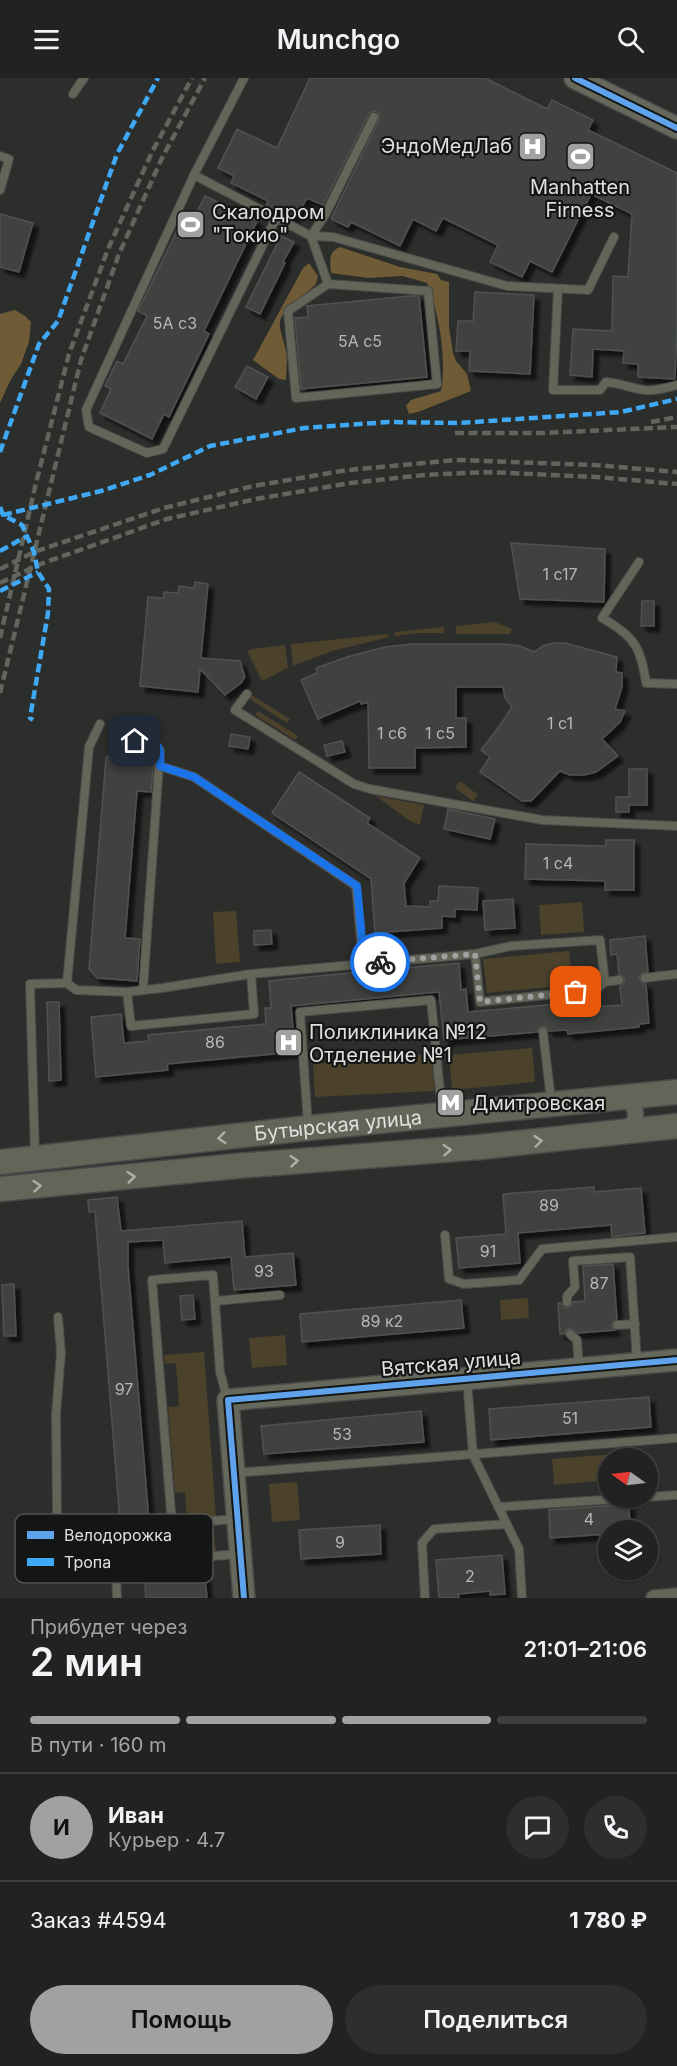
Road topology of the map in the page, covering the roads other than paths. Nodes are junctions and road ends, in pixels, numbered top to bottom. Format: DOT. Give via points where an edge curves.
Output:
graph roads {
  1 [pos="84,78"];
  2 [pos="244,78"];
  3 [pos="575,78"];
  4 [pos="73,94"];
  5 [pos="374,117"];
  6 [pos="677,128"];
  7 [pos="0,156"];
  8 [pos="194,175"];
  9 [pos="0,190"];
  10 [pos="276,218"];
  11 [pos="311,236"];
  12 [pos="614,237"];
  13 [pos="328,284"];
  14 [pos="558,289"];
  15 [pos="677,385"];
  16 [pos="639,562"];
  17 [pos="677,684"];
  18 [pos="247,694"];
  19 [pos="99,724"];
  20 [pos="135,741"];
  21 [pos="160,766"];
  22 [pos="677,826"];
  23 [pos="475,954"];
  24 [pos="364,968"];
  25 [pos="251,974"];
  26 [pos="677,974"];
  27 [pos="645,978"];
  28 [pos="619,980"];
  29 [pos="604,982"];
  30 [pos="68,983"];
  31 [pos="143,990"];
  32 [pos="127,992"];
  33 [pos="539,996"];
  34 [pos="540,1006"];
  35 [pos="543,1032"];
  36 [pos="677,1092"];
  37 [pos="618,1097"];
  38 [pos="551,1105"];
  39 [pos="442,1115"];
  40 [pos="677,1126"];
  41 [pos="308,1128"];
  42 [pos="620,1132"];
  43 [pos="35,1159"];
  44 [pos="0,1162"];
  45 [pos="0,1189"];
  46 [pos="445,1235"];
  47 [pos="677,1236"];
  48 [pos="280,1295"];
  49 [pos="215,1301"];
  50 [pos="567,1302"];
  51 [pos="58,1317"];
  52 [pos="635,1324"];
  53 [pos="617,1325"];
  54 [pos="570,1334"];
  55 [pos="677,1360"];
  56 [pos="637,1363"];
  57 [pos="579,1368"];
  58 [pos="467,1378"];
  59 [pos="228,1400"];
  60 [pos="677,1438"];
  61 [pos="473,1455"];
  62 [pos="234,1473"];
  63 [pos="677,1496"];
  64 [pos="498,1507"];
  65 [pos="57,1514"];
  66 [pos="171,1514"];
  67 [pos="237,1519"];
  68 [pos="213,1521"];
  69 [pos="507,1524"];
  70 [pos="240,1554"];
  71 [pos="213,1556"];
  72 [pos="116,1583"];
  73 [pos="677,1596"];
  74 [pos="117,1598"];
  75 [pos="244,1598"];
  76 [pos="425,1598"];
  77 [pos="522,1598"];
  78 [pos="654,1598"];
  1 -- 4 [label="lane"];
  2 -- 8 [label="lane"];
  3 -- 6 [label="street"];
  5 -- 11 [label="lane"];
  7 -- 9 [label="lane" via="9,159"];
  8 -- 10 [label="lane"];
  8 -- 10 [label="lane" via="86,410 89,427 147,453 163,449"];
  10 -- 11 [label="lane"];
  11 -- 13 [label="lane"];
  11 -- 14 [label="lane" via="333,237 507,286"];
  12 -- 14 [label="lane" via="588,290"];
  13 -- 13 [label="lane" via="428,291 437,384 296,398 288,312"];
  14 -- 15 [label="lane" via="553,390 600,390 606,382 642,390"];
  16 -- 17 [label="lane" via="602,618 630,636 644,666 646,683"];
  18 -- 22 [label="lane" via="235,710 354,784 370,789 542,820"];
  19 -- 30 [label="lane" via="89,747"];
  20 -- 21 [label="lane" via="158,746"];
  21 -- 24 [label="lane" via="194,777 357,886"];
  21 -- 31 [label="lane"];
  23 -- 24 [label="lane"];
  23 -- 29 [label="lane" via="511,946 600,940"];
  23 -- 33 [label="lane" via="480,1002"];
  24 -- 25 [label="lane"];
  25 -- 31 [label="lane"];
  25 -- 32 [label="lane" via="254,1014 131,1026"];
  26 -- 27 [label="lane"];
  28 -- 29 [label="lane"];
  29 -- 33 [label="lane" via="595,990"];
  30 -- 32 [label="lane" via="76,990"];
  30 -- 43 [label="lane" via="30,984"];
  31 -- 32 [label="lane"];
  33 -- 34 [label="lane"];
  35 -- 38 [label="lane"];
  36 -- 37 [label="main road, Бутырская улица"];
  37 -- 38 [label="main road, Бутырская улица"];
  37 -- 42 [label="street" via="629,1101 636,1110 631,1127"];
  38 -- 39 [label="main road, Бутырская улица"];
  39 -- 41 [label="main road, Бутырская улица"];
  39 -- 41 [label="lane" via="431,1000 367,1002 300,1012"];
  40 -- 42 [label="main road, Бутырская улица"];
  41 -- 43 [label="main road, Бутырская улица, one-way"];
  45 -- 42 [label="main road, Бутырская улица, one-way"];
  43 -- 44 [label="main road, Бутырская улица"];
  46 -- 47 [label="lane" via="449,1279 464,1284 519,1280 542,1249"];
  48 -- 49 [label="lane"];
  49 -- 59 [label="lane" via="220,1372"];
  49 -- 66 [label="lane" via="213,1275 152,1280"];
  50 -- 52 [label="lane" via="575,1287 573,1261 630,1257"];
  51 -- 65 [label="lane" via="61,1353 56,1414"];
  52 -- 53 [label="lane"];
  52 -- 56 [label="lane"];
  54 -- 57 [label="lane" via="577,1340"];
  55 -- 56 [label="street, Вятская улица"];
  56 -- 57 [label="street, Вятская улица"];
  57 -- 58 [label="street, Вятская улица"];
  58 -- 59 [label="street, Вятская улица"];
  58 -- 61 [label="lane"];
  59 -- 62 [label="street"];
  60 -- 61 [label="lane"];
  61 -- 62 [label="lane"];
  61 -- 64 [label="lane"];
  62 -- 67 [label="street"];
  63 -- 64 [label="lane"];
  64 -- 69 [label="lane"];
  67 -- 68 [label="lane"];
  67 -- 70 [label="street"];
  69 -- 76 [label="lane" via="434,1530 422,1544"];
  69 -- 77 [label="lane" via="519,1549"];
  70 -- 71 [label="lane"];
  70 -- 75 [label="street"];
  72 -- 74 [label="lane"];
  73 -- 78 [label="street"];
}
